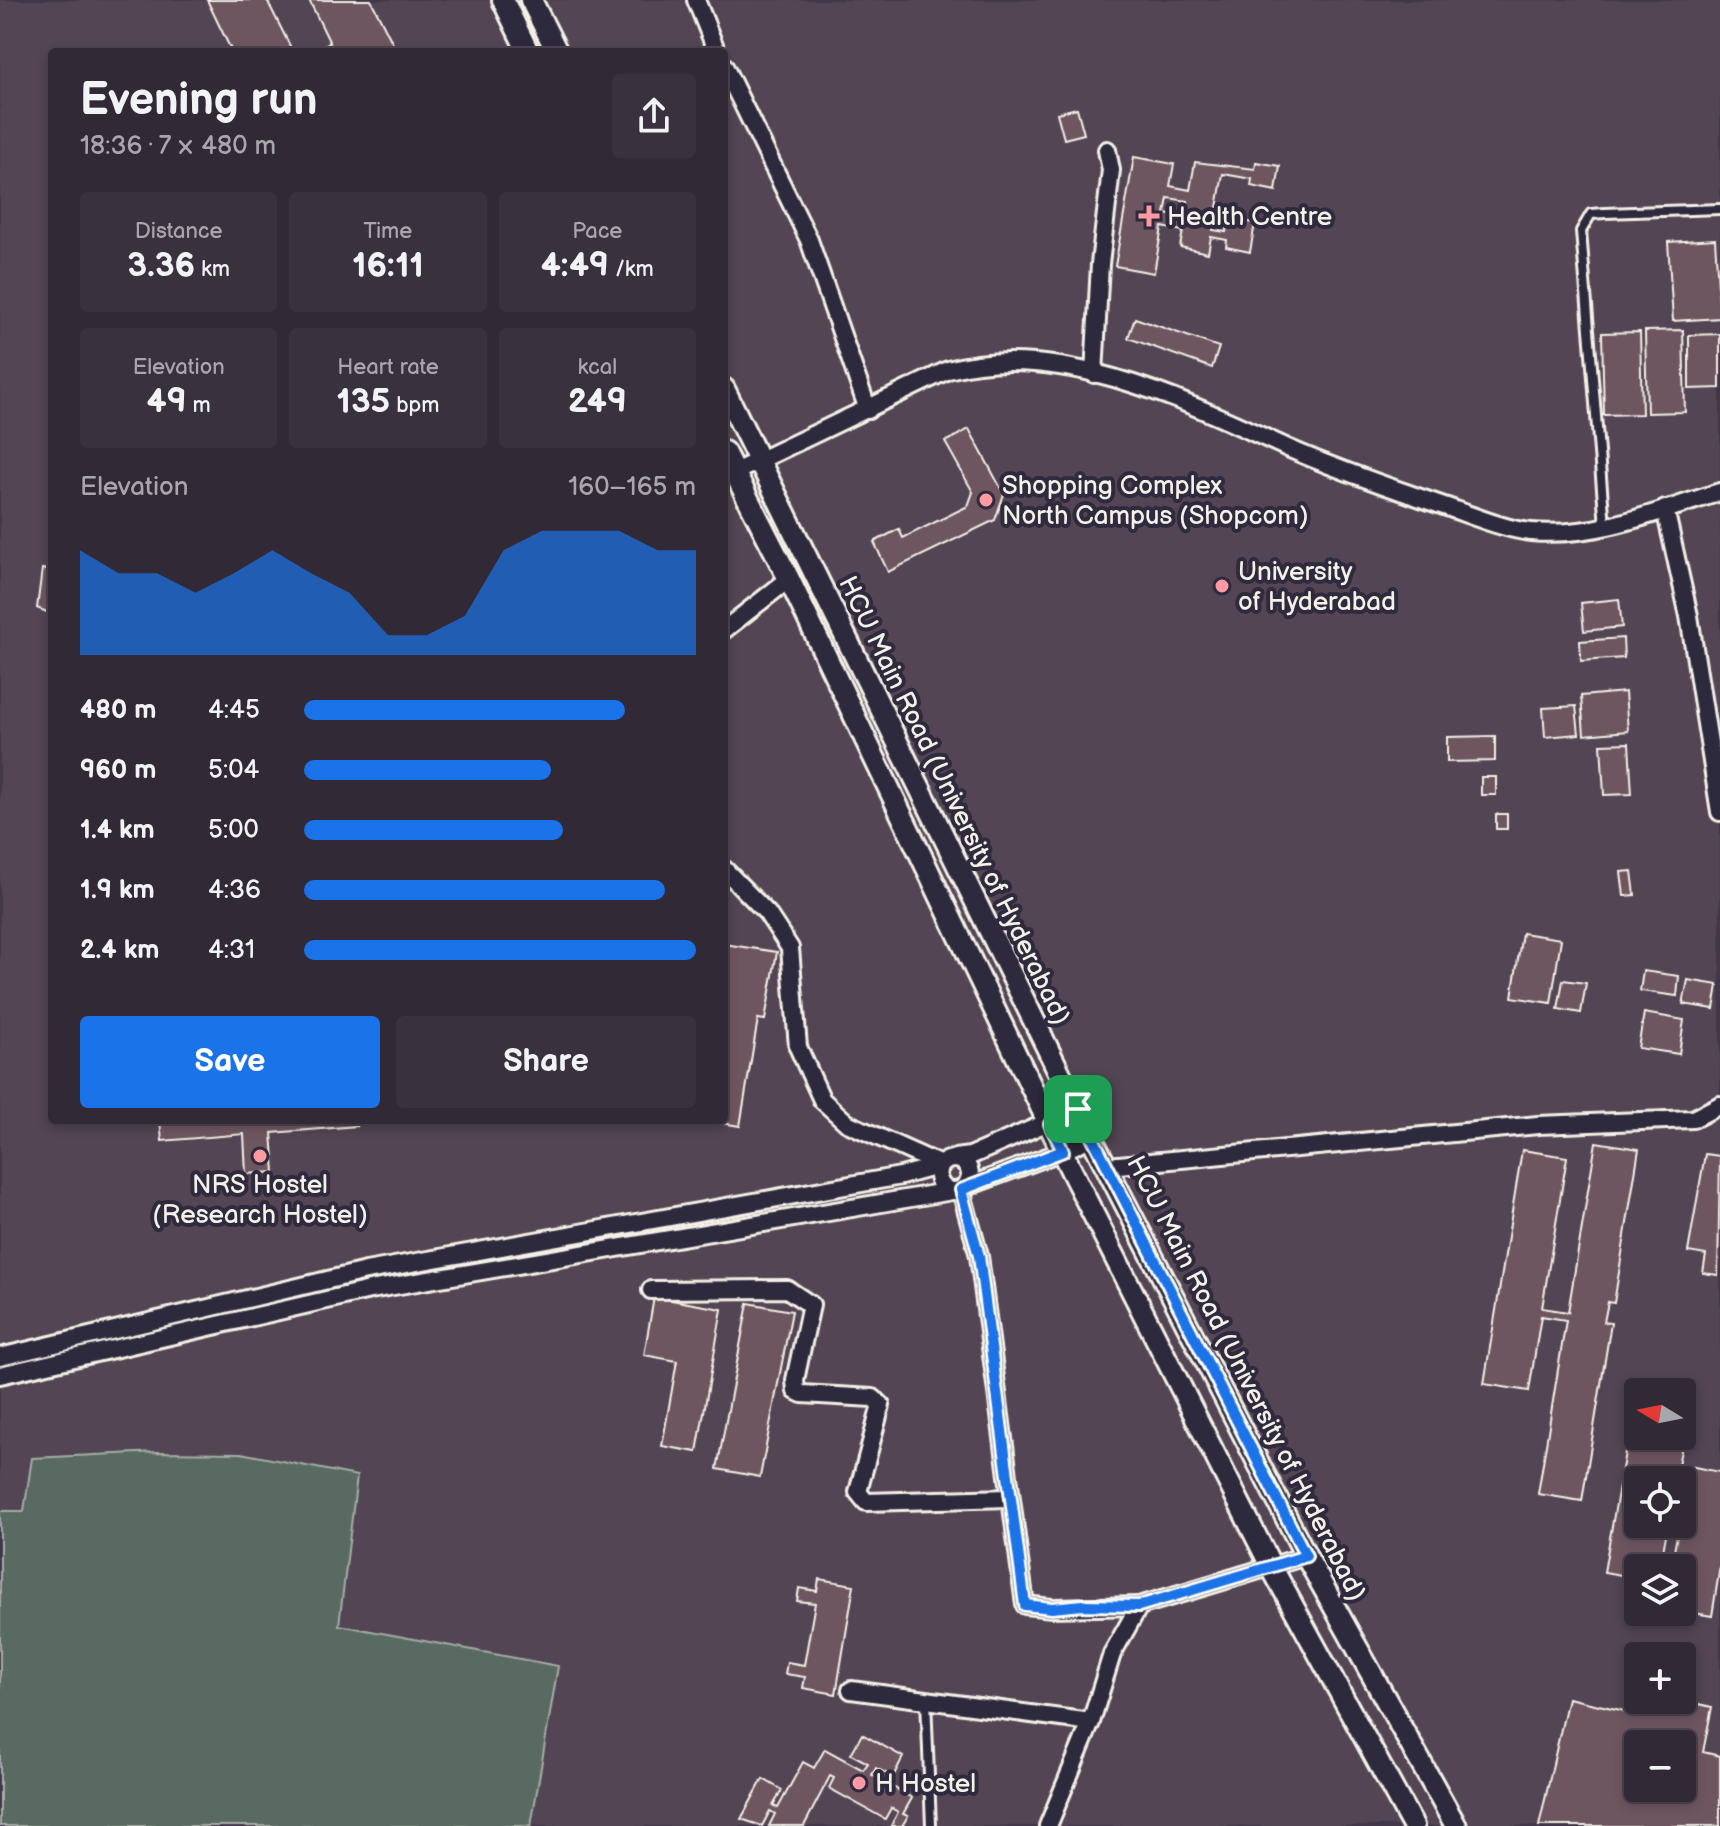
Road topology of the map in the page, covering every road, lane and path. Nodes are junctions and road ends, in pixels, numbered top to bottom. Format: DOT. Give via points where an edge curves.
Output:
graph roads {
  1 [pos="503,0"];
  2 [pos="531,0"];
  3 [pos="696,0"];
  4 [pos="526,48"];
  5 [pos="555,48"];
  6 [pos="715,48"];
  7 [pos="728,74"];
  8 [pos="1107,150"];
  9 [pos="1720,209"];
  10 [pos="1094,374"];
  11 [pos="728,397"];
  12 [pos="868,410"];
  13 [pos="728,459"];
  14 [pos="759,459"];
  15 [pos="735,472"];
  16 [pos="1720,492"];
  17 [pos="1665,509"];
  18 [pos="1605,526"];
  19 [pos="789,579"];
  20 [pos="728,627"];
  21 [pos="1720,812"];
  22 [pos="728,873"];
  23 [pos="1720,1105"];
  24 [pos="1078,1109"];
  25 [pos="1050,1124"];
  26 [pos="1091,1137"];
  27 [pos="1063,1151"];
  28 [pos="948,1161"];
  29 [pos="1108,1166"];
  30 [pos="958,1190"];
  31 [pos="366,1271"];
  32 [pos="370,1290"];
  33 [pos="651,1290"];
  34 [pos="0,1357"];
  35 [pos="0,1375"];
  36 [pos="1010,1498"];
  37 [pos="1306,1556"];
  38 [pos="1272,1568"];
  39 [pos="1139,1606"];
  40 [pos="851,1690"];
  41 [pos="926,1699"];
  42 [pos="1091,1722"];
  43 [pos="931,1826"];
  44 [pos="1048,1826"];
  45 [pos="1413,1826"];
  46 [pos="1456,1826"];
  1 -- 4 [label="street"];
  2 -- 5 [label="street"];
  3 -- 6 [label="street"];
  7 -- 12 [label="street" via="809,240"];
  8 -- 10 [label="street" via="1111,170"];
  9 -- 18 [label="lane" via="1591,214 1581,231"];
  10 -- 12 [label="street" via="1030,361 978,362 948,370"];
  10 -- 18 [label="street" via="1219,416 1387,486 1528,532"];
  11 -- 14 [label="street, HCU Main Road (University of Hyderabad)"];
  12 -- 14 [label="street"];
  13 -- 15 [label="street, HCU Main Road (University of Hyderabad)"];
  14 -- 15 [label="street"];
  14 -- 24 [label="street, HCU Main Road (University of Hyderabad)"];
  15 -- 19 [label="street, HCU Main Road (University of Hyderabad)"];
  16 -- 17 [label="street"];
  17 -- 18 [label="street"];
  17 -- 21 [label="street" via="1689,616"];
  19 -- 20 [label="street"];
  19 -- 25 [label="street, HCU Main Road (University of Hyderabad)"];
  22 -- 28 [label="street" via="767,913 790,948 798,1047 822,1100 847,1123"];
  23 -- 29 [label="street" via="1693,1119 1538,1125"];
  24 -- 25 [label="street"];
  24 -- 26 [label="street, HCU Main Road (University of Hyderabad)"];
  25 -- 27 [label="street, HCU Main Road (University of Hyderabad)"];
  25 -- 28 [label="street"];
  26 -- 27 [label="street"];
  26 -- 29 [label="street, HCU Main Road (University of Hyderabad)"];
  27 -- 30 [label="street"];
  27 -- 38 [label="street, HCU Main Road (University of Hyderabad)"];
  28 -- 30 [label="street" via="939,1181"];
  28 -- 30 [label="street" via="964,1162 970,1170 969,1180"];
  28 -- 31 [label="street" via="826,1190"];
  29 -- 37 [label="street, HCU Main Road (University of Hyderabad)"];
  30 -- 32 [label="street"];
  30 -- 36 [label="street" via="979,1256"];
  31 -- 32 [label="street"];
  31 -- 34 [label="street"];
  32 -- 35 [label="street"];
  33 -- 36 [label="street" via="787,1289 811,1305 796,1391 873,1398 881,1405 858,1492 866,1502"];
  36 -- 39 [label="street" via="1025,1605"];
  37 -- 38 [label="street"];
  37 -- 46 [label="street, HCU Main Road (University of Hyderabad)"];
  38 -- 39 [label="street"];
  38 -- 45 [label="street, HCU Main Road (University of Hyderabad)"];
  39 -- 42 [label="street" via="1112,1654"];
  40 -- 41 [label="street"];
  41 -- 42 [label="street"];
  41 -- 43 [label="lane"];
  42 -- 44 [label="street"];
}
